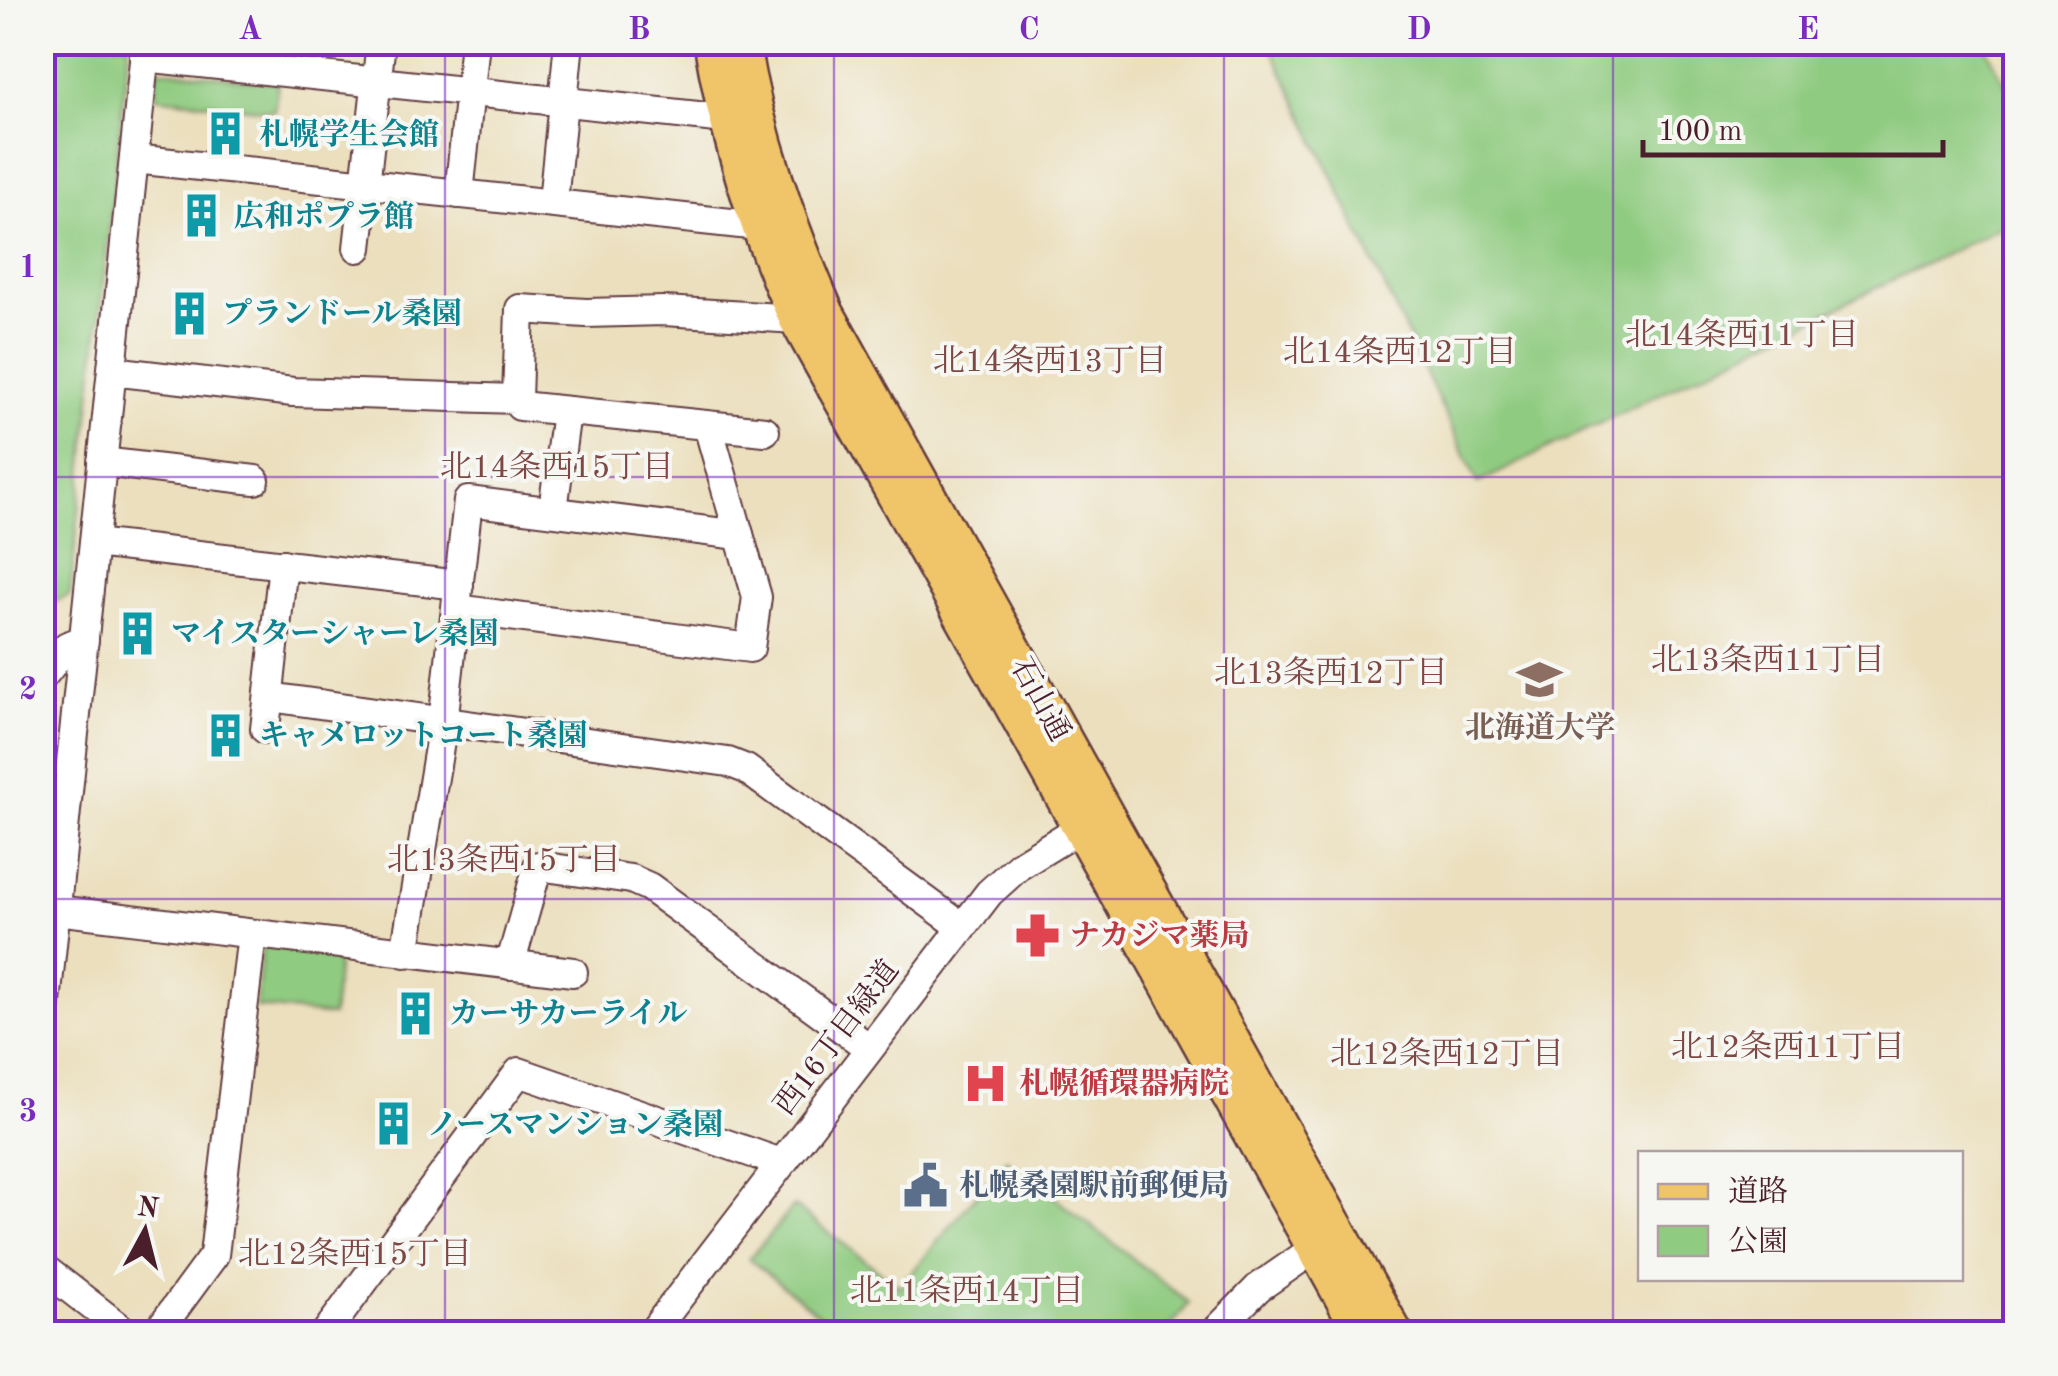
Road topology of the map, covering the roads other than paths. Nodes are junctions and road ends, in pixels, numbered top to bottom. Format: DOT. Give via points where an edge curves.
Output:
graph roads {
  1 [pos="381,42"];
  2 [pos="475,42"];
  3 [pos="569,42"];
  4 [pos="712,42"];
  5 [pos="741,42"];
  6 [pos="145,50"];
  7 [pos="269,56"];
  8 [pos="377,82"];
  9 [pos="472,92"];
  10 [pos="564,102"];
  11 [pos="741,117"];
  12 [pos="134,159"];
  13 [pos="365,184"];
  14 [pos="459,194"];
  15 [pos="553,202"];
  16 [pos="759,226"];
  17 [pos="358,248"];
  18 [pos="797,319"];
  19 [pos="112,371"];
  20 [pos="517,399"];
  21 [pos="566,412"];
  22 [pos="708,426"];
  23 [pos="764,431"];
  24 [pos="102,462"];
  25 [pos="254,480"];
  26 [pos="553,510"];
  27 [pos="738,535"];
  28 [pos="94,543"];
  29 [pos="283,564"];
  30 [pos="458,597"];
  31 [pos="84,640"];
  32 [pos="42,677"];
  33 [pos="270,697"];
  34 [pos="443,723"];
  35 [pos="266,729"];
  36 [pos="1093,820"];
  37 [pos="56,910"];
  38 [pos="962,927"];
  39 [pos="252,934"];
  40 [pos="404,952"];
  41 [pos="510,965"];
  42 [pos="573,972"];
  43 [pos="42,1041"];
  44 [pos="869,1048"];
  45 [pos="781,1163"];
  46 [pos="1327,1240"];
  47 [pos="42,1267"];
  48 [pos="128,1334"];
  49 [pos="156,1334"];
  50 [pos="325,1334"];
  51 [pos="650,1334"];
  52 [pos="1213,1334"];
  53 [pos="1363,1334"];
  54 [pos="1395,1334"];
  1 -- 8 [label="street"];
  2 -- 9 [label="street"];
  3 -- 10 [label="street"];
  4 -- 11 [label="main road, 石山通"];
  5 -- 11 [label="main road, 石山通"];
  6 -- 7 [label="street"];
  6 -- 12 [label="street"];
  7 -- 8 [label="street"];
  8 -- 9 [label="street"];
  8 -- 13 [label="street"];
  9 -- 10 [label="street"];
  9 -- 14 [label="street"];
  10 -- 11 [label="street"];
  10 -- 15 [label="street"];
  11 -- 16 [label="main road, 石山通"];
  11 -- 36 [label="main road, 石山通" via="826,313"];
  12 -- 13 [label="street"];
  12 -- 19 [label="street"];
  13 -- 14 [label="street"];
  13 -- 17 [label="street"];
  14 -- 15 [label="street"];
  15 -- 16 [label="street"];
  16 -- 18 [label="main road, 石山通"];
  18 -- 20 [label="street" via="520,309"];
  18 -- 36 [label="main road, 石山通"];
  19 -- 20 [label="street" via="293,392"];
  19 -- 24 [label="street"];
  20 -- 21 [label="street" via="520,406"];
  21 -- 22 [label="street"];
  21 -- 26 [label="street"];
  22 -- 23 [label="street"];
  22 -- 27 [label="street"];
  24 -- 25 [label="street"];
  24 -- 28 [label="street"];
  26 -- 27 [label="street"];
  26 -- 30 [label="street" via="468,501"];
  27 -- 30 [label="street" via="757,597 750,648"];
  28 -- 29 [label="street"];
  28 -- 31 [label="street"];
  29 -- 30 [label="street"];
  29 -- 33 [label="street"];
  30 -- 34 [label="street"];
  31 -- 32 [label="street" via="67,646"];
  31 -- 37 [label="street"];
  33 -- 34 [label="street"];
  33 -- 35 [label="street"];
  34 -- 38 [label="street" via="746,768"];
  34 -- 40 [label="street"];
  36 -- 38 [label="street, 西16丁目緑道" via="1020,865"];
  36 -- 46 [label="main road, 石山通"];
  37 -- 39 [label="street"];
  37 -- 43 [label="street"];
  38 -- 44 [label="street, 西16丁目緑道"];
  39 -- 40 [label="street"];
  39 -- 49 [label="street" via="214,1254"];
  40 -- 41 [label="street"];
  41 -- 42 [label="street"];
  41 -- 44 [label="street" via="538,866 632,880"];
  44 -- 45 [label="street, 西16丁目緑道"];
  45 -- 50 [label="street" via="519,1072"];
  45 -- 51 [label="street, 西16丁目緑道"];
  46 -- 52 [label="street" via="1258,1288"];
  46 -- 53 [label="main road, 石山通"];
  46 -- 54 [label="main road, 石山通"];
  47 -- 48 [label="street"];
}
